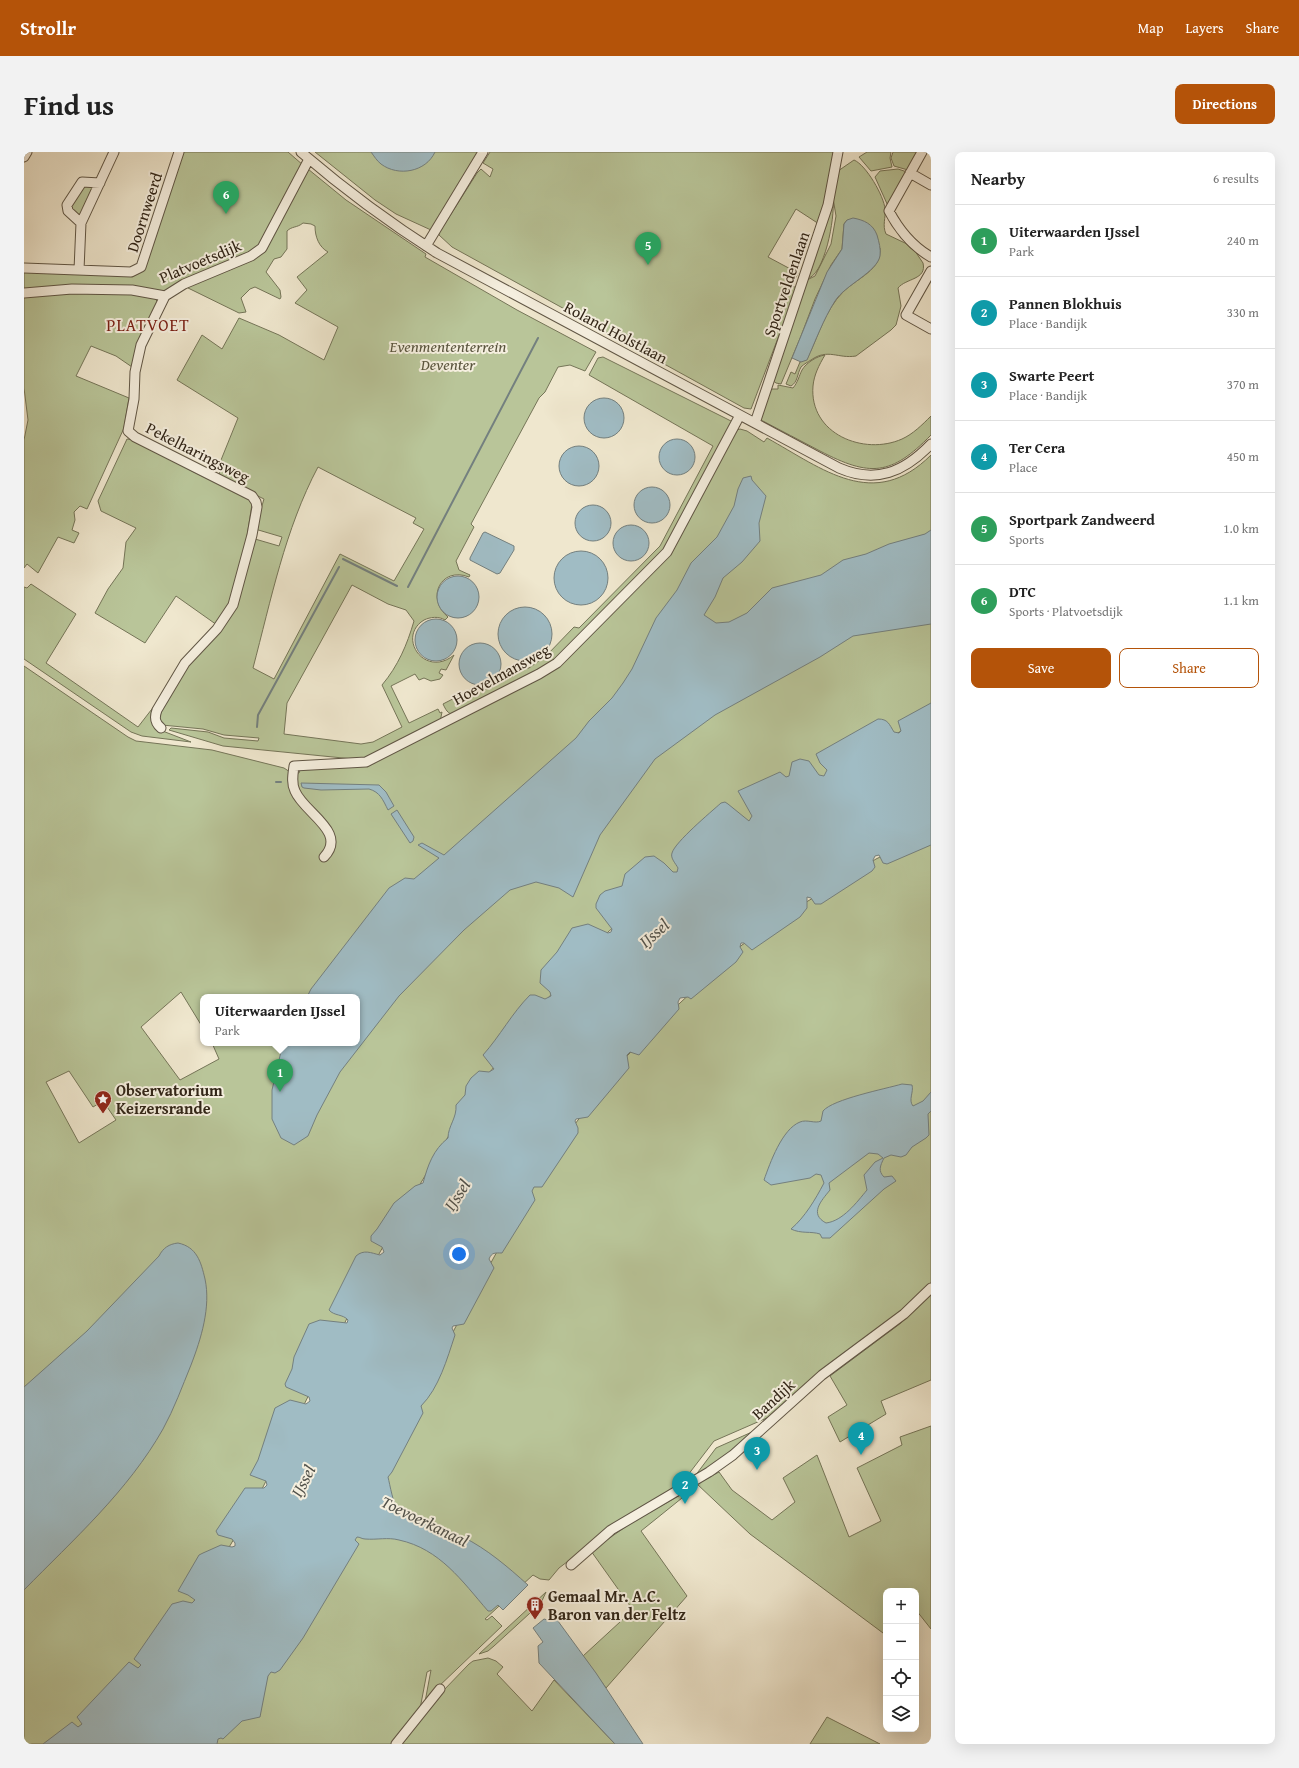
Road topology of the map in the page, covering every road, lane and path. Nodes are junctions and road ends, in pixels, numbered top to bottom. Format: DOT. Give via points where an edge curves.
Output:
graph roads {
  1 [pos="27,152"];
  2 [pos="114,152"];
  3 [pos="179,152"];
  4 [pos="301,152"];
  5 [pos="483,152"];
  6 [pos="838,152"];
  7 [pos="922,152"];
  8 [pos="24,157"];
  9 [pos="309,159"];
  10 [pos="910,173"];
  11 [pos="100,183"];
  12 [pos="931,185"];
  13 [pos="82,223"];
  14 [pos="427,243"];
  15 [pos="931,257"];
  16 [pos="24,268"];
  17 [pos="79,270"];
  18 [pos="931,271"];
  19 [pos="24,293"];
  20 [pos="165,296"];
  21 [pos="931,329"];
  22 [pos="740,415"];
  23 [pos="754,423"];
  24 [pos="931,444"];
  25 [pos="161,728"];
  26 [pos="324,857"];
  27 [pos="931,1288"];
  28 [pos="571,1565"];
  29 [pos="440,1689"];
  30 [pos="396,1744"];
  1 -- 8 [label="street"];
  2 -- 11 [label="street"];
  3 -- 17 [label="street, Doornweerd" via="141,267 131,272"];
  4 -- 9 [label="street, Roland Holstlaan"];
  5 -- 14 [label="street"];
  6 -- 23 [label="street, Sportveldenlaan" via="828,205"];
  7 -- 10 [label="street"];
  9 -- 14 [label="street, Roland Holstlaan" via="394,224"];
  9 -- 20 [label="street, Platvoetsdijk" via="262,248 251,256 184,284"];
  10 -- 12 [label="street"];
  10 -- 15 [label="street" via="889,211 908,239"];
  11 -- 13 [label="street"];
  11 -- 13 [label="street" via="82,182 67,205 68,211"];
  13 -- 17 [label="street"];
  14 -- 22 [label="street, Roland Holstlaan" via="536,307"];
  16 -- 17 [label="street, Doornweerd"];
  18 -- 21 [label="street" via="906,315"];
  19 -- 20 [label="street, Platvoetsdijk" via="72,289 132,290"];
  20 -- 25 [label="street, Pekelharingsweg" via="141,345 128,431 135,437 252,496 257,507 233,605 217,629 185,663 157,710 156,722"];
  22 -- 23 [label="street, Roland Holstlaan"];
  22 -- 26 [label="street, Hoevelmansweg" via="667,552 557,663 371,760 354,764 294,766 295,792 331,837 331,848"];
  23 -- 24 [label="street, Roland Holstlaan" via="838,468 865,475 881,474 901,468"];
  27 -- 28 [label="street, Bandijk" via="904,1314 822,1375 733,1455 611,1530"];
  29 -- 30 [label="street"];
}
